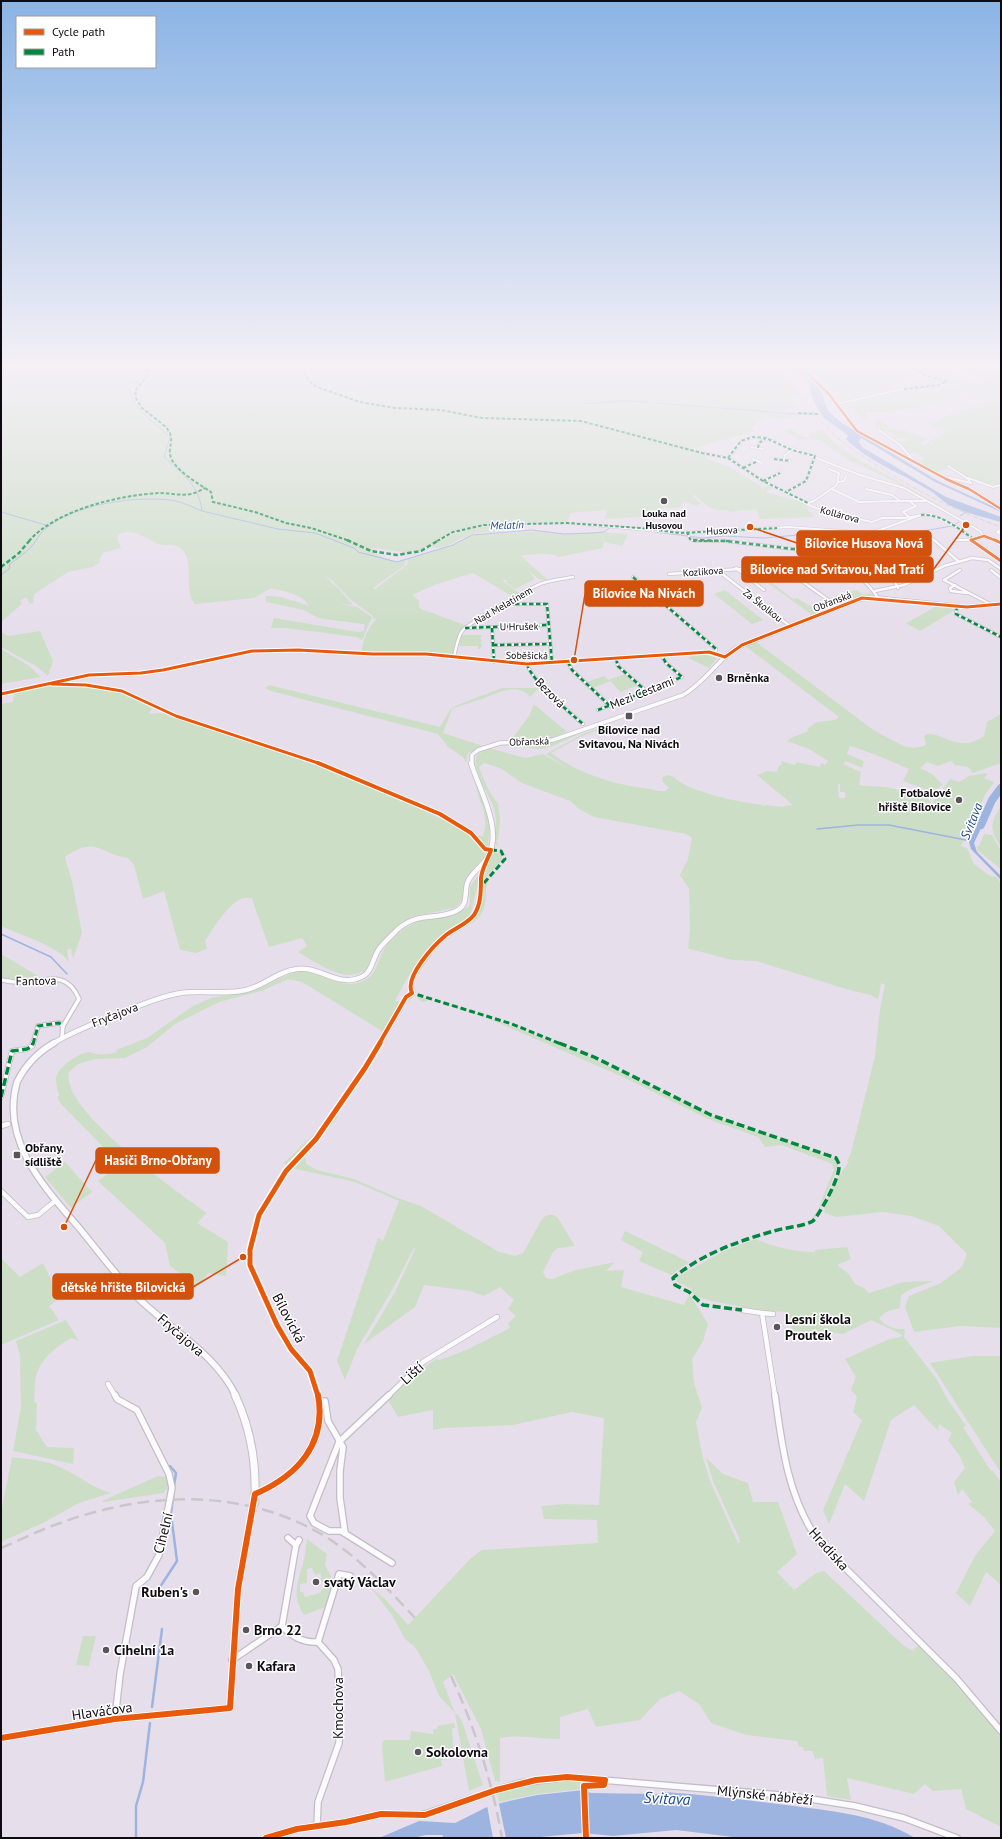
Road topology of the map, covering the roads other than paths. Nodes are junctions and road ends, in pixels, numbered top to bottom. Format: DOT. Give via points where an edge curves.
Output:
graph roads {
  1 [pos="734,450"];
  2 [pos="792,450"];
  3 [pos="893,450"];
  4 [pos="904,450"];
  5 [pos="706,454"];
  6 [pos="815,456"];
  7 [pos="728,458"];
  8 [pos="774,458"];
  9 [pos="753,459"];
  10 [pos="784,460"];
  11 [pos="758,461"];
  12 [pos="790,461"];
  13 [pos="914,461"];
  14 [pos="762,463"];
  15 [pos="948,466"];
  16 [pos="743,468"];
  17 [pos="829,469"];
  18 [pos="780,473"];
  19 [pos="846,476"];
  20 [pos="968,478"];
  21 [pos="946,479"];
  22 [pos="763,481"];
  23 [pos="838,482"];
  24 [pos="1001,485"];
  25 [pos="832,489"];
  26 [pos="866,489"];
  27 [pos="786,492"];
  28 [pos="900,501"];
  29 [pos="909,501"];
  30 [pos="928,501"];
  31 [pos="808,503"];
  32 [pos="1001,509"];
  33 [pos="921,515"];
  34 [pos="909,517"];
  35 [pos="581,524"];
  36 [pos="1001,530"];
  37 [pos="1001,534"];
  38 [pos="687,535"];
  39 [pos="984,536"];
  40 [pos="972,539"];
  41 [pos="993,539"];
  42 [pos="954,540"];
  43 [pos="1001,543"];
  44 [pos="879,546"];
  45 [pos="854,548"];
  46 [pos="818,552"];
  47 [pos="1001,560"];
  48 [pos="958,561"];
  49 [pos="837,562"];
  50 [pos="783,565"];
  51 [pos="943,567"];
  52 [pos="736,568"];
  53 [pos="1001,569"];
  54 [pos="717,570"];
  55 [pos="960,570"];
  56 [pos="991,570"];
  57 [pos="669,574"];
  58 [pos="573,577"];
  59 [pos="633,577"];
  60 [pos="1001,578"];
  61 [pos="955,585"];
  62 [pos="898,588"];
  63 [pos="764,590"];
  64 [pos="875,591"];
  65 [pos="970,593"];
  66 [pos="878,598"];
  67 [pos="508,604"];
  68 [pos="1001,604"];
  69 [pos="992,605"];
  70 [pos="957,606"];
  71 [pos="838,607"];
  72 [pos="549,626"];
  73 [pos="790,626"];
  74 [pos="465,628"];
  75 [pos="492,628"];
  76 [pos="1001,637"];
  77 [pos="550,644"];
  78 [pos="493,645"];
  79 [pos="716,653"];
  80 [pos="447,656"];
  81 [pos="454,656"];
  82 [pos="662,656"];
  83 [pos="725,657"];
  84 [pos="616,659"];
  85 [pos="494,662"];
  86 [pos="568,662"];
  87 [pos="552,663"];
  88 [pos="527,664"];
  89 [pos="646,691"];
  90 [pos="610,706"];
  91 [pos="598,710"];
  92 [pos="582,716"];
  93 [pos="578,718"];
  94 [pos="584,724"];
  95 [pos="486,747"];
  96 [pos="1,980"];
  97 [pos="63,1026"];
  98 [pos="62,1036"];
  99 [pos="1,1097"];
  100 [pos="8,1118"];
  101 [pos="1,1126"];
  102 [pos="1,1191"];
  103 [pos="55,1201"];
  104 [pos="259,1215"];
  105 [pos="742,1310"];
  106 [pos="762,1313"];
  107 [pos="773,1314"];
  108 [pos="497,1317"];
  109 [pos="108,1384"];
  110 [pos="319,1402"];
  111 [pos="339,1442"];
  112 [pos="255,1494"];
  113 [pos="345,1534"];
  114 [pos="288,1538"];
  115 [pos="392,1563"];
  116 [pos="350,1576"];
  117 [pos="282,1626"];
  118 [pos="318,1642"];
  119 [pos="232,1660"];
  120 [pos="230,1708"];
  121 [pos="115,1719"];
  122 [pos="1001,1731"];
  123 [pos="1,1738"];
  124 [pos="496,1790"];
  125 [pos="485,1794"];
  126 [pos="317,1826"];
  127 [pos="266,1838"];
  128 [pos="957,1838"];
  1 -- 7 [label="street"];
  2 -- 6 [label="street"];
  2 -- 10 [label="street" via="785,455"];
  3 -- 13 [label="main road"];
  4 -- 13 [label="street"];
  5 -- 7 [label="street"];
  6 -- 27 [label="street" via="806,481"];
  6 -- 30 [label="street" via="860,475 904,488"];
  7 -- 16 [label="street, Kollárova"];
  8 -- 10 [label="street"];
  9 -- 11 [label="street"];
  10 -- 12 [label="street"];
  11 -- 14 [label="street"];
  11 -- 16 [label="street"];
  13 -- 21 [label="main road"];
  15 -- 20 [label="street"];
  16 -- 22 [label="street, Kollárova"];
  17 -- 23 [label="street" via="838,472"];
  18 -- 22 [label="street"];
  19 -- 23 [label="street" via="844,481"];
  20 -- 21 [label="street" via="971,483"];
  20 -- 24 [label="street" via="993,486"];
  21 -- 32 [label="main road" via="969,489"];
  22 -- 27 [label="street, Kollárova"];
  23 -- 25 [label="street"];
  25 -- 28 [label="street" via="859,502"];
  25 -- 31 [label="street"];
  26 -- 28 [label="street" via="892,495"];
  27 -- 31 [label="street, Kollárova"];
  28 -- 29 [label="street"];
  29 -- 30 [label="street"];
  29 -- 34 [label="street" via="916,506 903,512"];
  30 -- 39 [label="street" via="980,531"];
  31 -- 34 [label="street, Kollárova" via="828,512 868,521"];
  33 -- 34 [label="street, Kollárova"];
  33 -- 38 [label="street, Husova" via="871,533 800,527"];
  33 -- 40 [label="street" via="930,514 953,525"];
  35 -- 38 [label="street, Husova"];
  36 -- 37 [label="street" via="997,532"];
  37 -- 41 [label="street"];
  38 -- 46 [label="street" via="694,541"];
  39 -- 40 [label="main road"];
  39 -- 41 [label="main road"];
  40 -- 42 [label="street"];
  40 -- 47 [label="main road" via="975,545"];
  41 -- 43 [label="main road"];
  44 -- 45 [label="street"];
  44 -- 48 [label="street" via="930,537"];
  44 -- 51 [label="street" via="919,572"];
  45 -- 46 [label="street"];
  45 -- 62 [label="street" via="892,577"];
  46 -- 49 [label="street"];
  48 -- 51 [label="street"];
  48 -- 53 [label="street" via="987,559"];
  49 -- 50 [label="street, Kozlíkova"];
  49 -- 64 [label="street"];
  50 -- 52 [label="street, Kozlíkova"];
  50 -- 71 [label="street"];
  51 -- 62 [label="street"];
  52 -- 54 [label="street, Kozlíkova"];
  52 -- 63 [label="street, Kozlíkova"];
  54 -- 57 [label="street, Kozlíkova"];
  54 -- 73 [label="street, Za Školkou"];
  55 -- 61 [label="street" via="944,580"];
  56 -- 60 [label="street"];
  58 -- 74 [label="street, Nad Melatínem" via="542,583 523,591 516,598"];
  59 -- 79 [label="street" via="716,649"];
  61 -- 65 [label="street"];
  61 -- 65 [label="street" via="950,588 953,592"];
  62 -- 64 [label="street"];
  64 -- 66 [label="street"];
  65 -- 69 [label="street"];
  66 -- 70 [label="main road, Obřanská"];
  66 -- 71 [label="main road, Obřanská" via="859,599"];
  67 -- 72 [label="street" via="547,604"];
  68 -- 69 [label="main road, Obřanská"];
  69 -- 70 [label="main road, Obřanská"];
  70 -- 76 [label="street" via="956,614"];
  71 -- 73 [label="main road, Obřanská"];
  72 -- 75 [label="street, U Hrušek"];
  72 -- 77 [label="street"];
  73 -- 83 [label="main road, Obřanská" via="739,646"];
  74 -- 75 [label="street, U Hrušek"];
  74 -- 81 [label="street, Nad Melatínem" via="462,630"];
  75 -- 78 [label="street"];
  77 -- 78 [label="street"];
  77 -- 87 [label="street"];
  78 -- 85 [label="street"];
  79 -- 82 [label="street, Soběšická"];
  79 -- 83 [label="street, Soběšická"];
  80 -- 81 [label="street, Soběšická"];
  81 -- 85 [label="street, Soběšická"];
  82 -- 84 [label="street, Soběšická"];
  82 -- 89 [label="street, Mezi Cestami" via="682,677"];
  83 -- 95 [label="main road, Obřanská" via="698,687 677,697 553,740 508,742"];
  84 -- 86 [label="street, Soběšická"];
  84 -- 89 [label="street" via="618,666"];
  85 -- 88 [label="street, Soběšická"];
  86 -- 87 [label="street, Soběšická"];
  86 -- 90 [label="street" via="572,670"];
  87 -- 88 [label="street, Soběšická"];
  88 -- 93 [label="street, Bezová" via="529,672 545,689"];
  89 -- 90 [label="street, Mezi Cestami"];
  90 -- 91 [label="street, Mezi Cestami"];
  92 -- 93 [label="street"];
  93 -- 94 [label="street, Bezová"];
  95 -- 98 [label="main road, Fryčajova" via="474,753 471,762 491,814 491,850 487,859 468,881 467,900 464,905 453,911 422,916 406,923 378,950 373,969 368,975 355,980 338,979 316,969 297,968 246,990 169,995"];
  96 -- 97 [label="street, Fantova" via="66,981 74,988 79,999"];
  97 -- 98 [label="street"];
  97 -- 99 [label="street" via="59,1023 38,1026 32,1046 12,1051"];
  98 -- 100 [label="main road, Fryčajova" via="31,1061 18,1078 11,1095"];
  100 -- 101 [label="street"];
  100 -- 103 [label="main road, Fryčajova" via="18,1152"];
  102 -- 103 [label="street" via="28,1217 38,1214"];
  103 -- 112 [label="main road, Fryčajova" via="138,1297 207,1357 229,1383 242,1409 250,1434 255,1466"];
  104 -- 110 [label="street, Bílovická" via="250,1250 250,1265 288,1345 312,1375"];
  105 -- 106 [label="street"];
  106 -- 107 [label="street"];
  106 -- 122 [label="street, Hradiska" via="786,1470 797,1505 810,1531 956,1678"];
  108 -- 111 [label="street, Liští" via="424,1362"];
  109 -- 121 [label="street, Cihelní" via="117,1399 138,1410 169,1474 172,1488 159,1555 147,1577 136,1586 120,1674"];
  110 -- 111 [label="street, Bílovická" via="325,1402 328,1421"];
  110 -- 112 [label="street, Bílovická" via="317,1432 306,1456 290,1475"];
  111 -- 113 [label="street" via="343,1447 340,1484"];
  111 -- 113 [label="street" via="310,1516 314,1523 329,1531 341,1531"];
  113 -- 115 [label="street"];
  114 -- 117 [label="street" via="297,1542"];
  116 -- 118 [label="street" via="339,1574"];
  117 -- 118 [label="street" via="295,1638 310,1643"];
  117 -- 119 [label="street"];
  118 -- 126 [label="street, Kmochova" via="334,1660 338,1669 340,1725 339,1743 318,1802"];
  120 -- 121 [label="street, Hlaváčova"];
  121 -- 123 [label="street, Hlaváčova"];
  124 -- 128 [label="street, Mlýnské nábřeží" via="520,1783 567,1777 792,1796 855,1806 904,1818"];
  125 -- 126 [label="street" via="422,1815 381,1814"];
  126 -- 127 [label="street"];
}
